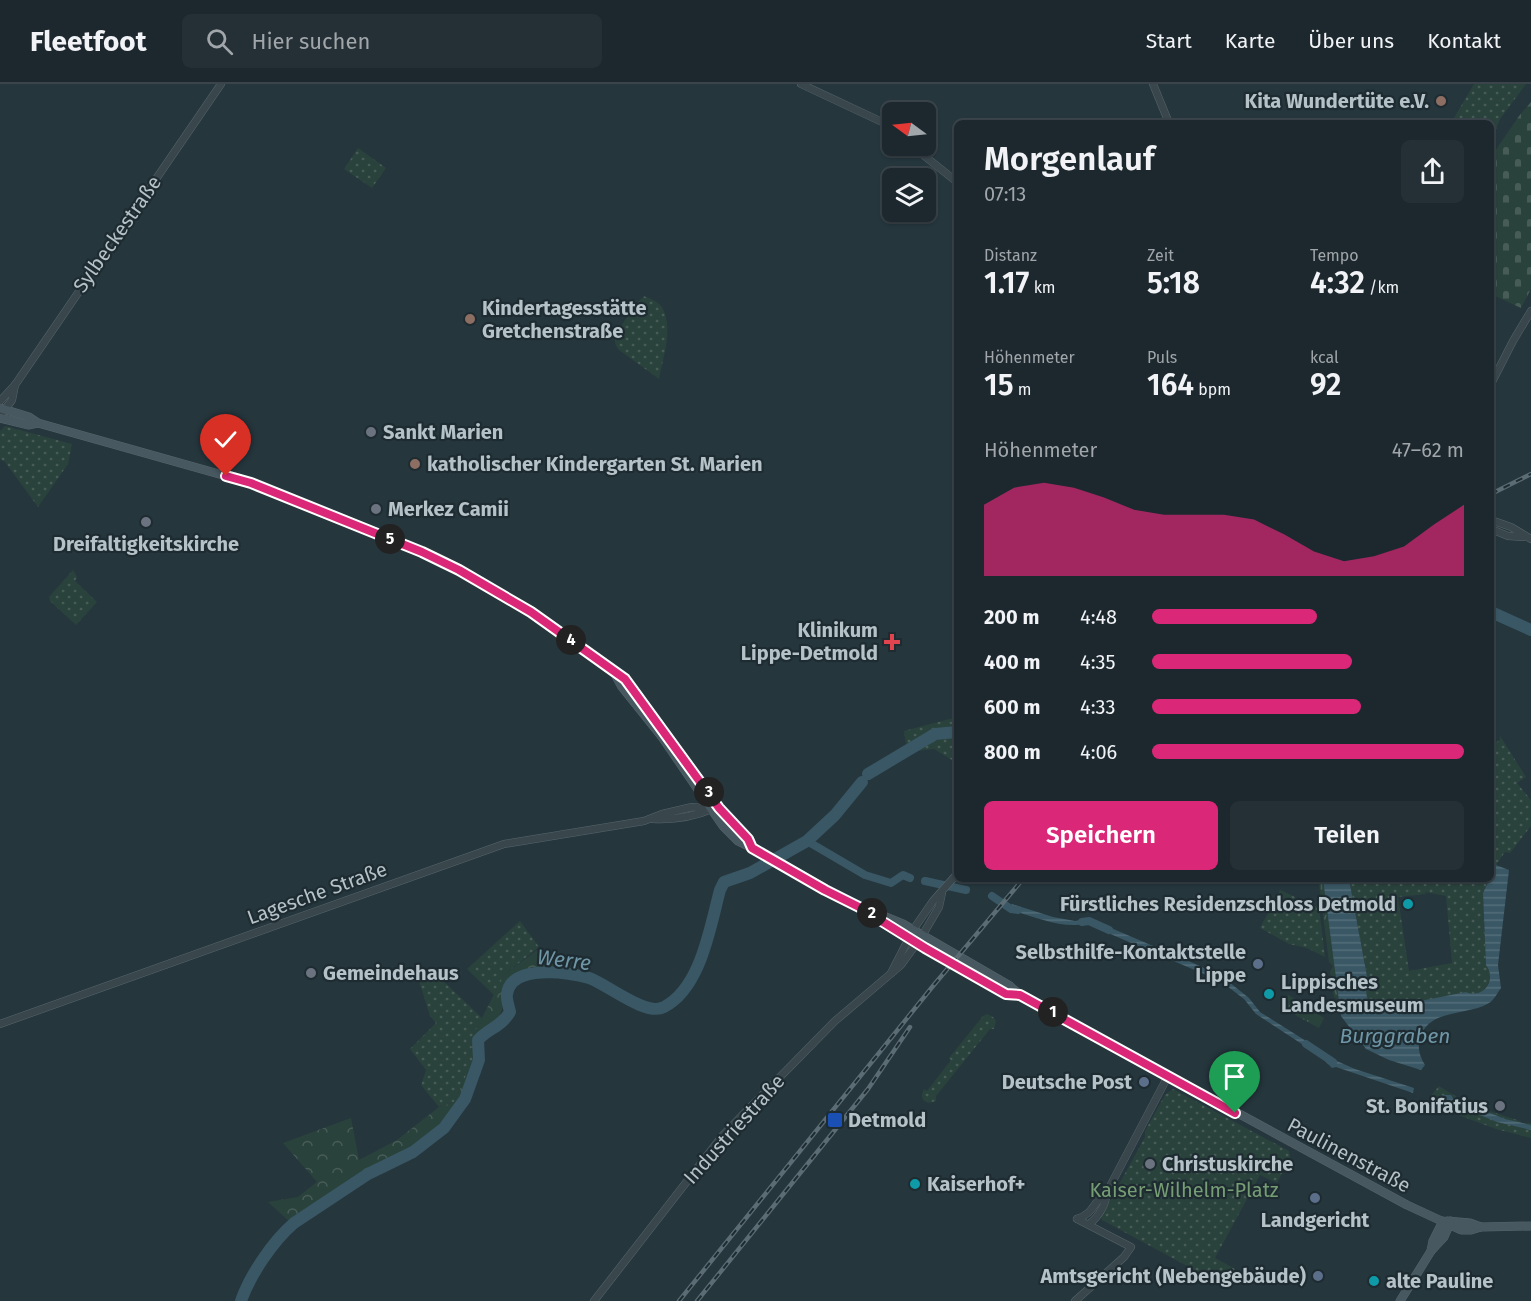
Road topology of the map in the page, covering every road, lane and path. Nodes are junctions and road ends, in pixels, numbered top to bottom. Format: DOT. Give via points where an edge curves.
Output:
graph roads {
  1 [pos="221,84"];
  2 [pos="801,84"];
  3 [pos="1153,84"];
  4 [pos="1168,120"];
  5 [pos="882,122"];
  6 [pos="924,156"];
  7 [pos="954,180"];
  8 [pos="1531,311"];
  9 [pos="1494,378"];
  10 [pos="15,385"];
  11 [pos="0,401"];
  12 [pos="1,413"];
  13 [pos="1494,521"];
  14 [pos="1494,530"];
  15 [pos="1528,538"];
  16 [pos="716,808"];
  17 [pos="954,878"];
  18 [pos="946,889"];
  19 [pos="911,934"];
  20 [pos="920,940"];
  21 [pos="891,973"];
  22 [pos="0,1024"];
  23 [pos="1168,1076"];
  24 [pos="1107,1192"];
  25 [pos="1448,1222"];
  26 [pos="1089,1224"];
  27 [pos="1531,1226"];
  28 [pos="594,1301"];
  29 [pos="1075,1301"];
  30 [pos="1400,1301"];
  1 -- 10 [label="street, Sylbeckestraße"];
  2 -- 5 [label="street"];
  3 -- 4 [label="street"];
  6 -- 7 [label="street"];
  8 -- 9 [label="street"];
  10 -- 11 [label="street, Sylbeckestraße"];
  10 -- 12 [label="street, Sylbeckestraße" via="14,395"];
  12 -- 16 [label="main road, Paulinenstraße" via="29,417 38,423 251,483 459,570 531,612 615,674"];
  13 -- 15 [label="street"];
  14 -- 15 [label="street"];
  16 -- 19 [label="main road, Paulinenstraße" via="723,826 738,842"];
  16 -- 22 [label="street, Lagesche Straße" via="697,815 504,844"];
  17 -- 18 [label="street, Industriestraße"];
  18 -- 19 [label="street, Industriestraße"];
  18 -- 20 [label="street, Industriestraße"];
  19 -- 20 [label="main road, Paulinenstraße"];
  19 -- 21 [label="street, Industriestraße"];
  20 -- 21 [label="street, Industriestraße"];
  20 -- 23 [label="main road, Paulinenstraße"];
  21 -- 28 [label="street, Industriestraße" via="835,1021 723,1136"];
  23 -- 24 [label="street"];
  23 -- 25 [label="main road, Paulinenstraße" via="1345,1172"];
  24 -- 26 [label="street" via="1099,1214"];
  24 -- 26 [label="street" via="1087,1216 1077,1219"];
  25 -- 27 [label="main road, Paulinenstraße" via="1461,1230"];
  25 -- 30 [label="main road" via="1444,1237"];
  26 -- 29 [label="street" via="1131,1247"];
}
